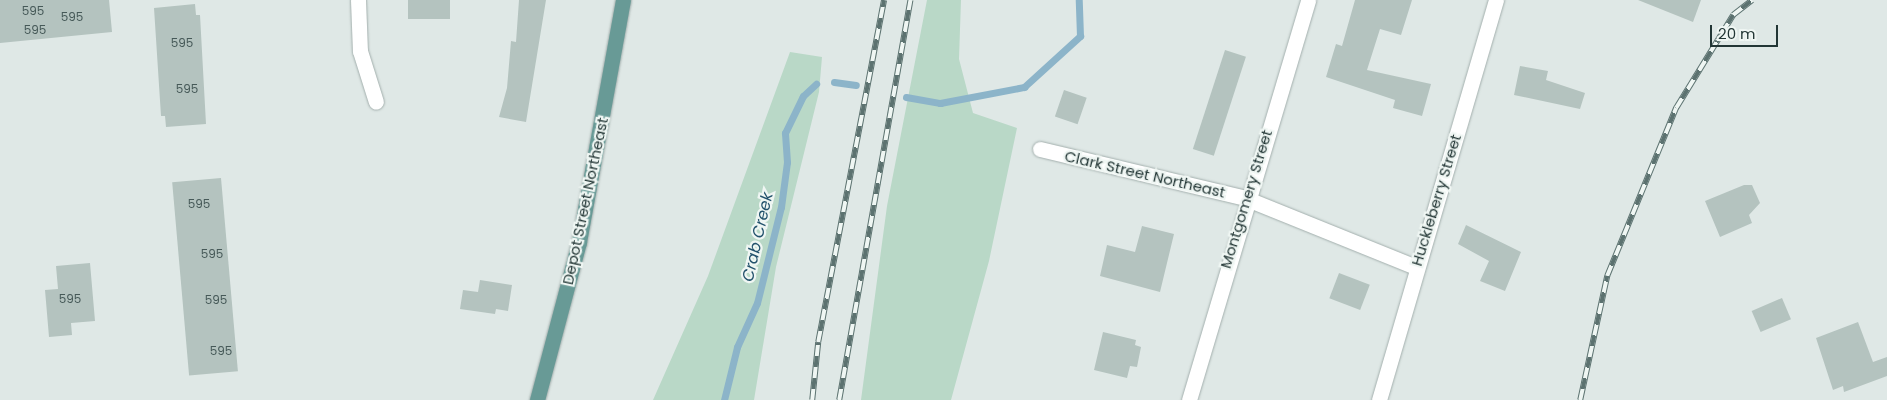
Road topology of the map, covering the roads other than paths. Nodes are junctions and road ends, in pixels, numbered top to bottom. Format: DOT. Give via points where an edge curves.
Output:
graph roads {
  1 [pos="358,0"];
  2 [pos="623,0"];
  3 [pos="1308,0"];
  4 [pos="1496,0"];
  5 [pos="376,102"];
  6 [pos="1040,149"];
  7 [pos="1245,198"];
  8 [pos="1416,267"];
  9 [pos="537,400"];
  10 [pos="1189,400"];
  11 [pos="1379,400"];
  1 -- 5 [label="street" via="360,51"];
  2 -- 9 [label="main road, Depot Street Northeast" via="579,242"];
  3 -- 7 [label="street, Montgomery Street"];
  4 -- 8 [label="street, Huckleberry Street"];
  6 -- 7 [label="street, Clark Street Northeast"];
  7 -- 8 [label="street, Clark Street Northeast"];
  7 -- 10 [label="street, Montgomery Street"];
  8 -- 11 [label="street, Huckleberry Street"];
}
